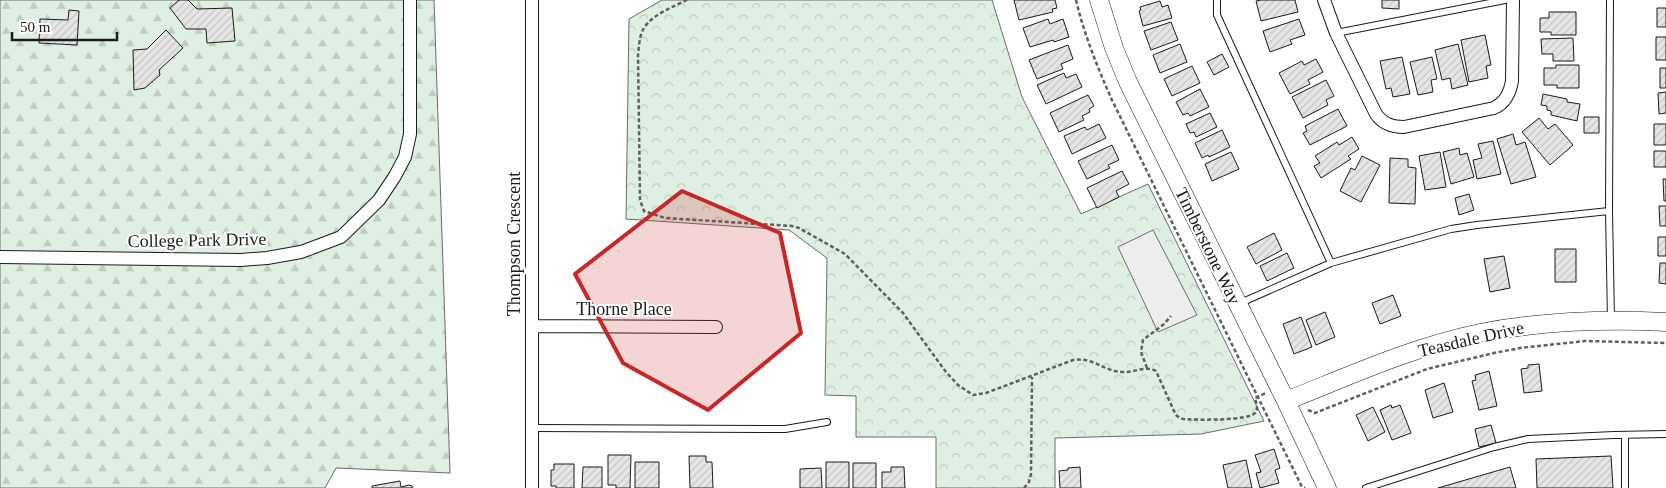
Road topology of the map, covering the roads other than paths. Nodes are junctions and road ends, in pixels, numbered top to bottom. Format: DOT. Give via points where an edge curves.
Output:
graph roads {
  1 [pos="410,0"];
  2 [pos="532,0"];
  3 [pos="1099,0"];
  4 [pos="1217,0"];
  5 [pos="1324,0"];
  6 [pos="1505,0"];
  7 [pos="1512,0"];
  8 [pos="1610,0"];
  9 [pos="1336,33"];
  10 [pos="1609,211"];
  11 [pos="0,258"];
  12 [pos="1331,263"];
  13 [pos="1237,304"];
  14 [pos="1610,320"];
  15 [pos="1666,322"];
  16 [pos="532,326"];
  17 [pos="716,327"];
  18 [pos="1286,401"];
  19 [pos="827,422"];
  20 [pos="532,428"];
  21 [pos="1625,434"];
  22 [pos="1666,434"];
  23 [pos="532,488"];
  24 [pos="1327,488"];
  25 [pos="1366,488"];
  26 [pos="1625,488"];
  1 -- 11 [label="street, College Park Drive" via="410,134 405,157 379,200 341,237 301,252 241,260"];
  2 -- 16 [label="street, Thompson Crescent"];
  3 -- 13 [label="street, Timberstone Way" via="1128,82"];
  4 -- 12 [label="lane" via="1217,15"];
  5 -- 9 [label="street"];
  6 -- 9 [label="lane"];
  7 -- 9 [label="street" via="1512,81 1504,102 1494,108 1404,127 1384,123 1376,114"];
  8 -- 10 [label="lane"];
  10 -- 12 [label="lane" via="1477,225"];
  10 -- 14 [label="lane"];
  12 -- 13 [label="lane"];
  13 -- 18 [label="street, Timberstone Way"];
  14 -- 15 [label="street, Teasdale Drive"];
  14 -- 18 [label="street, Teasdale Drive" via="1532,325 1464,337 1396,357"];
  16 -- 17 [label="street, Thorne Place"];
  16 -- 20 [label="street, Thompson Crescent"];
  18 -- 24 [label="street, Timberstone Way"];
  19 -- 20 [label="lane" via="785,429"];
  20 -- 23 [label="street, Thompson Crescent"];
  21 -- 22 [label="lane"];
  21 -- 25 [label="lane" via="1528,440 1494,447"];
  21 -- 26 [label="lane"];
}
